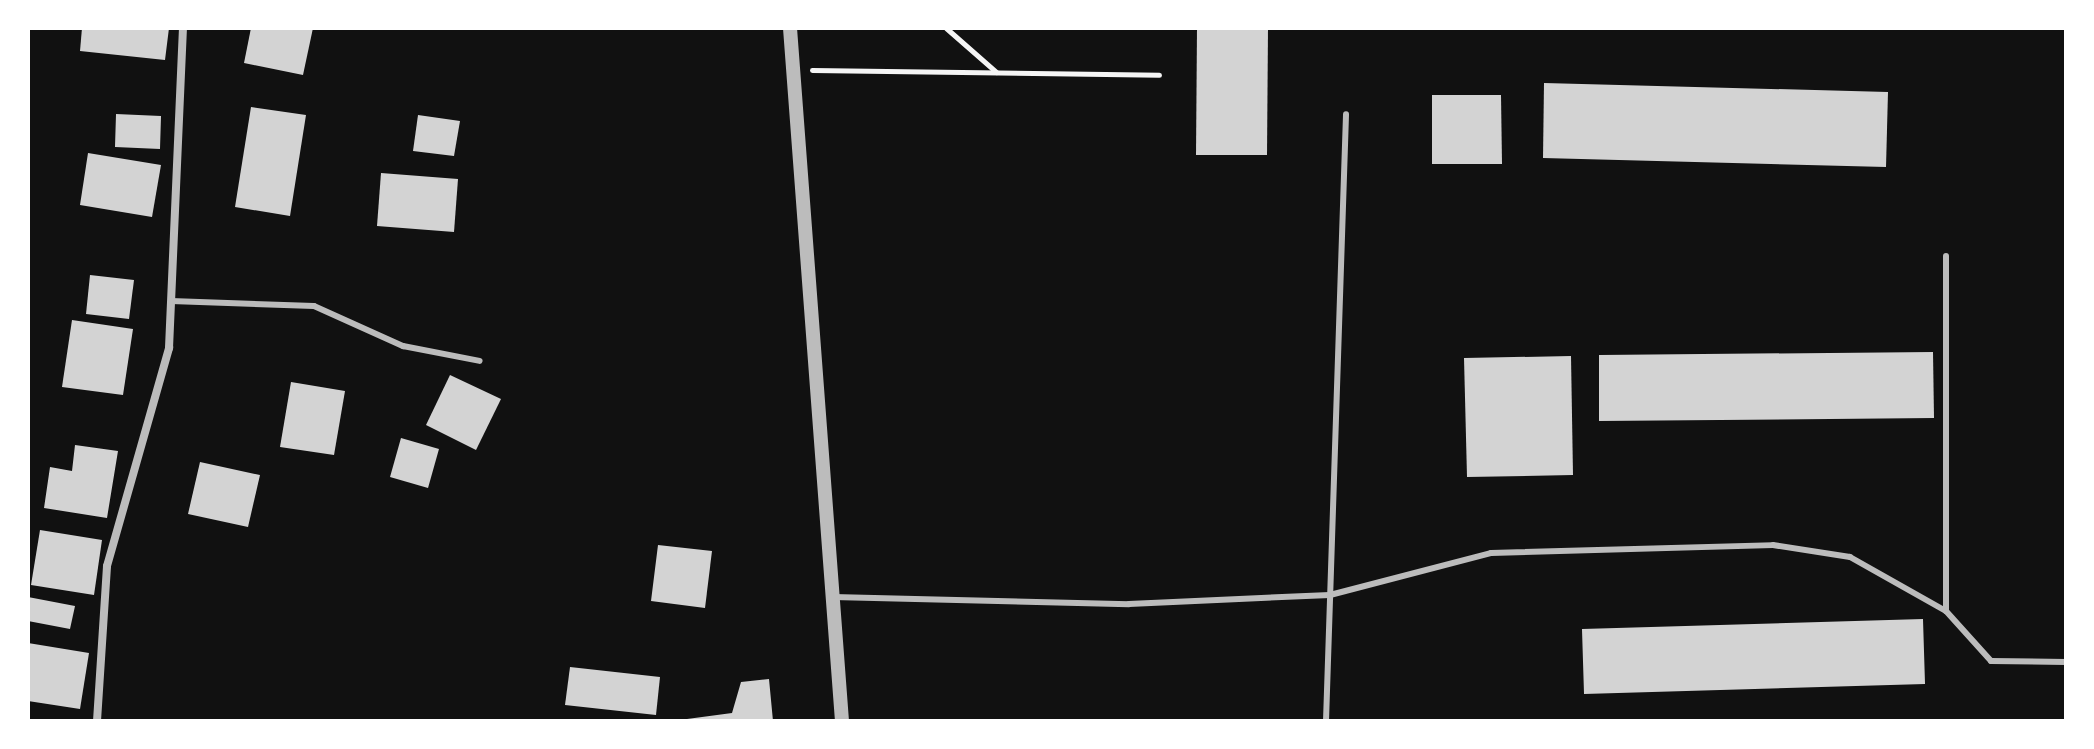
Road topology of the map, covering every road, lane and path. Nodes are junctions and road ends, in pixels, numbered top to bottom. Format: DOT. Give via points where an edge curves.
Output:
graph roads {
  1 [pos="183,28"];
  2 [pos="790,28"];
  3 [pos="946,28"];
  4 [pos="792,70"];
  5 [pos="997,73"];
  6 [pos="1159,75"];
  7 [pos="1346,114"];
  8 [pos="1946,256"];
  9 [pos="171,301"];
  10 [pos="480,361"];
  11 [pos="1330,595"];
  12 [pos="832,597"];
  13 [pos="1946,611"];
  14 [pos="2066,662"];
  15 [pos="97,721"];
  16 [pos="842,721"];
  17 [pos="1326,721"];
  1 -- 9 [label="street"];
  2 -- 4 [label="street"];
  3 -- 5 [label="path"];
  4 -- 5 [label="path"];
  4 -- 12 [label="street"];
  5 -- 6 [label="path"];
  7 -- 11 [label="lane"];
  8 -- 13 [label="lane"];
  9 -- 10 [label="lane" via="314,306 403,346"];
  9 -- 15 [label="street" via="169,348 107,566"];
  11 -- 12 [label="lane" via="1129,604"];
  11 -- 13 [label="lane" via="1491,553 1773,545 1850,557"];
  11 -- 17 [label="lane"];
  12 -- 16 [label="street"];
  13 -- 14 [label="lane" via="1991,661"];
}
